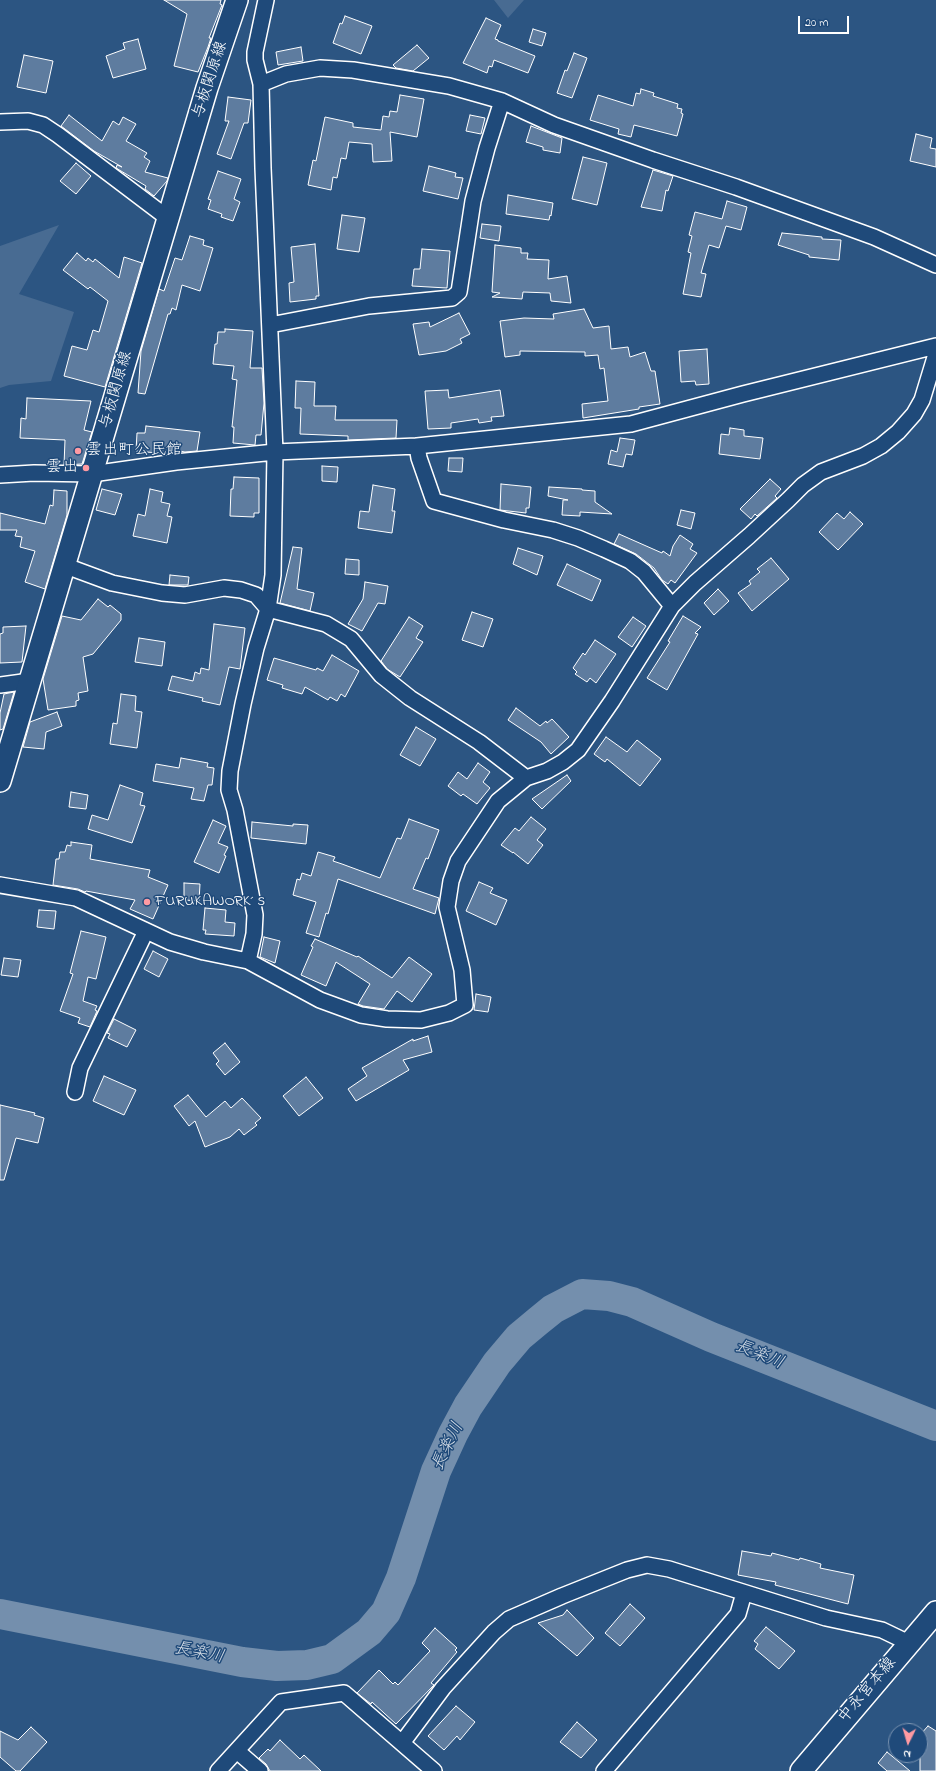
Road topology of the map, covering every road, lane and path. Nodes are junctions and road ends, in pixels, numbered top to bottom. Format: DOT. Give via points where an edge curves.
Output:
graph roads {
  1 [pos="237,0"];
  2 [pos="266,0"];
  3 [pos="261,84"];
  4 [pos="502,101"];
  5 [pos="0,122"];
  6 [pos="169,219"];
  7 [pos="936,265"];
  8 [pos="270,325"];
  9 [pos="936,346"];
  10 [pos="936,354"];
  11 [pos="416,446"];
  12 [pos="275,452"];
  13 [pos="92,474"];
  14 [pos="0,475"];
  15 [pos="66,566"];
  16 [pos="672,606"];
  17 [pos="268,609"];
  18 [pos="30,681"];
  19 [pos="0,686"];
  20 [pos="526,778"];
  21 [pos="0,781"];
  22 [pos="0,885"];
  23 [pos="146,931"];
  24 [pos="248,961"];
  25 [pos="75,1092"];
  26 [pos="744,1593"];
  27 [pos="936,1612"];
  28 [pos="909,1643"];
  29 [pos="402,1743"];
  30 [pos="237,1750"];
  31 [pos="218,1771"];
  32 [pos="260,1771"];
  33 [pos="434,1771"];
  34 [pos="604,1771"];
  35 [pos="801,1771"];
  1 -- 6 [label="main road, 与板関原線" via="207,88"];
  2 -- 3 [label="street" via="255,52"];
  3 -- 4 [label="street" via="286,74 320,68 353,70 449,86"];
  3 -- 8 [label="street"];
  4 -- 7 [label="street" via="561,127 874,237"];
  4 -- 8 [label="street" via="474,201 459,292 452,298 369,306"];
  5 -- 6 [label="street" via="28,121 43,125"];
  6 -- 13 [label="main road, 与板関原線"];
  8 -- 12 [label="street"];
  9 -- 11 [label="street" via="631,424"];
  10 -- 16 [label="street" via="922,400 898,432 881,446 863,456 821,472 803,485"];
  11 -- 12 [label="street"];
  11 -- 16 [label="street" via="434,501 578,538 630,561 644,572"];
  12 -- 13 [label="street"];
  12 -- 17 [label="street" via="273,575"];
  13 -- 14 [label="street" via="34,472"];
  13 -- 15 [label="main road, 与板関原線"];
  15 -- 17 [label="street" via="112,583 162,593 185,595 224,588 242,590 256,594"];
  15 -- 18 [label="main road, 与板関原線"];
  16 -- 20 [label="street" via="578,750 563,762"];
  17 -- 20 [label="street" via="326,624 339,631 351,639 381,675 410,698 479,742"];
  17 -- 24 [label="street" via="256,648 230,771 229,790 255,915"];
  18 -- 19 [label="street"];
  18 -- 21 [label="main road, 与板関原線"];
  20 -- 24 [label="street" via="498,801 458,862 451,881 447,907 462,970 465,1005 449,1014 421,1020 361,1015 320,1000"];
  22 -- 23 [label="street" via="76,898"];
  23 -- 24 [label="street" via="197,950"];
  23 -- 25 [label="street" via="80,1068"];
  26 -- 28 [label="street" via="826,1618 882,1630"];
  26 -- 29 [label="street" via="669,1569 647,1565 627,1570 522,1613 509,1619 489,1637 443,1688"];
  26 -- 34 [label="street" via="738,1614"];
  27 -- 28 [label="main road, 中永宮本線"];
  28 -- 35 [label="main road, 中永宮本線"];
  29 -- 30 [label="street" via="344,1693 281,1702"];
  29 -- 33 [label="street"];
  30 -- 31 [label="street"];
  30 -- 32 [label="street"];
}
